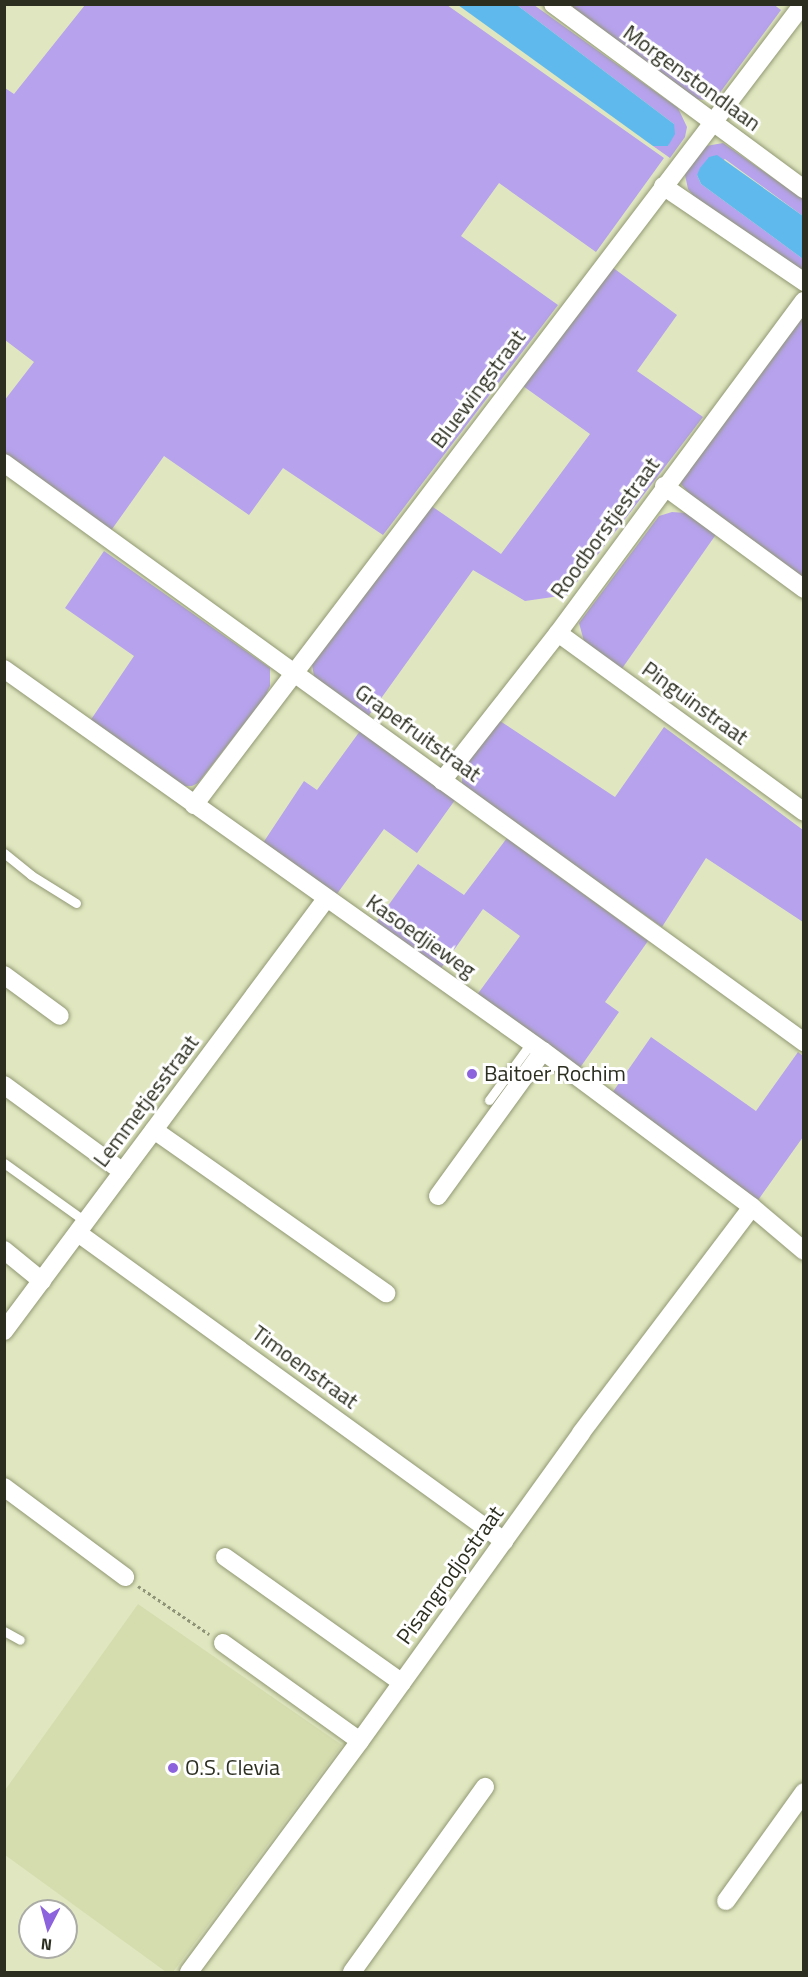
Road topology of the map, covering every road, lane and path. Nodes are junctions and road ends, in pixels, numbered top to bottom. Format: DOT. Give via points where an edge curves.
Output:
graph roads {
  1 [pos="803,4"];
  2 [pos="557,6"];
  3 [pos="714,124"];
  4 [pos="663,186"];
  5 [pos="804,189"];
  6 [pos="804,282"];
  7 [pos="804,301"];
  8 [pos="4,463"];
  9 [pos="664,486"];
  10 [pos="804,589"];
  11 [pos="558,633"];
  12 [pos="4,669"];
  13 [pos="293,672"];
  14 [pos="442,781"];
  15 [pos="194,805"];
  16 [pos="804,812"];
  17 [pos="4,854"];
  18 [pos="326,899"];
  19 [pos="76,903"];
  20 [pos="4,975"];
  21 [pos="60,1016"];
  22 [pos="804,1042"];
  23 [pos="537,1047"];
  24 [pos="4,1085"];
  25 [pos="489,1100"];
  26 [pos="154,1130"];
  27 [pos="4,1163"];
  28 [pos="123,1172"];
  29 [pos="438,1196"];
  30 [pos="752,1207"];
  31 [pos="82,1227"];
  32 [pos="4,1250"];
  33 [pos="804,1251"];
  34 [pos="42,1281"];
  35 [pos="386,1293"];
  36 [pos="4,1331"];
  37 [pos="4,1487"];
  38 [pos="504,1541"];
  39 [pos="225,1557"];
  40 [pos="125,1577"];
  41 [pos="4,1631"];
  42 [pos="20,1641"];
  43 [pos="223,1643"];
  44 [pos="402,1683"];
  45 [pos="360,1742"];
  46 [pos="485,1787"];
  47 [pos="804,1792"];
  48 [pos="726,1901"];
  49 [pos="189,1972"];
  50 [pos="352,1972"];
  1 -- 3 [label="street, Bluewingstraat"];
  2 -- 3 [label="street, Morgenstondlaan"];
  3 -- 4 [label="street, Bluewingstraat"];
  3 -- 5 [label="street, Morgenstondlaan"];
  4 -- 6 [label="street"];
  4 -- 13 [label="street, Bluewingstraat"];
  7 -- 9 [label="street, Roodborstjestraat"];
  8 -- 13 [label="street, Grapefruitstraat"];
  9 -- 10 [label="street"];
  9 -- 11 [label="street, Roodborstjestraat"];
  11 -- 14 [label="street, Roodborstjestraat"];
  11 -- 16 [label="street, Pinguinstraat"];
  12 -- 15 [label="street, Kasoedjieweg"];
  13 -- 14 [label="street, Grapefruitstraat"];
  13 -- 15 [label="street, Bluewingstraat"];
  14 -- 22 [label="street, Grapefruitstraat"];
  15 -- 18 [label="street, Kasoedjieweg"];
  17 -- 19 [label="lane"];
  18 -- 23 [label="street, Kasoedjieweg"];
  18 -- 26 [label="street, Lemmetjesstraat"];
  20 -- 21 [label="street"];
  23 -- 25 [label="lane"];
  23 -- 29 [label="street"];
  23 -- 30 [label="street, Kasoedjieweg"];
  24 -- 28 [label="street"];
  26 -- 28 [label="street, Lemmetjesstraat"];
  26 -- 35 [label="street"];
  27 -- 31 [label="lane"];
  28 -- 31 [label="street, Lemmetjesstraat"];
  30 -- 33 [label="street, Kasoedjieweg"];
  30 -- 38 [label="street, Pisangrodjostraat"];
  31 -- 34 [label="street, Lemmetjesstraat"];
  31 -- 38 [label="street, Timoenstraat"];
  32 -- 34 [label="street"];
  34 -- 36 [label="street, Lemmetjesstraat"];
  37 -- 40 [label="street"];
  38 -- 44 [label="street, Pisangrodjostraat"];
  39 -- 44 [label="street"];
  40 -- 43 [label="path"];
  41 -- 42 [label="lane"];
  43 -- 45 [label="street"];
  44 -- 45 [label="street, Pisangrodjostraat"];
  45 -- 49 [label="street, Pisangrodjostraat"];
  46 -- 50 [label="street"];
  47 -- 48 [label="street"];
}
